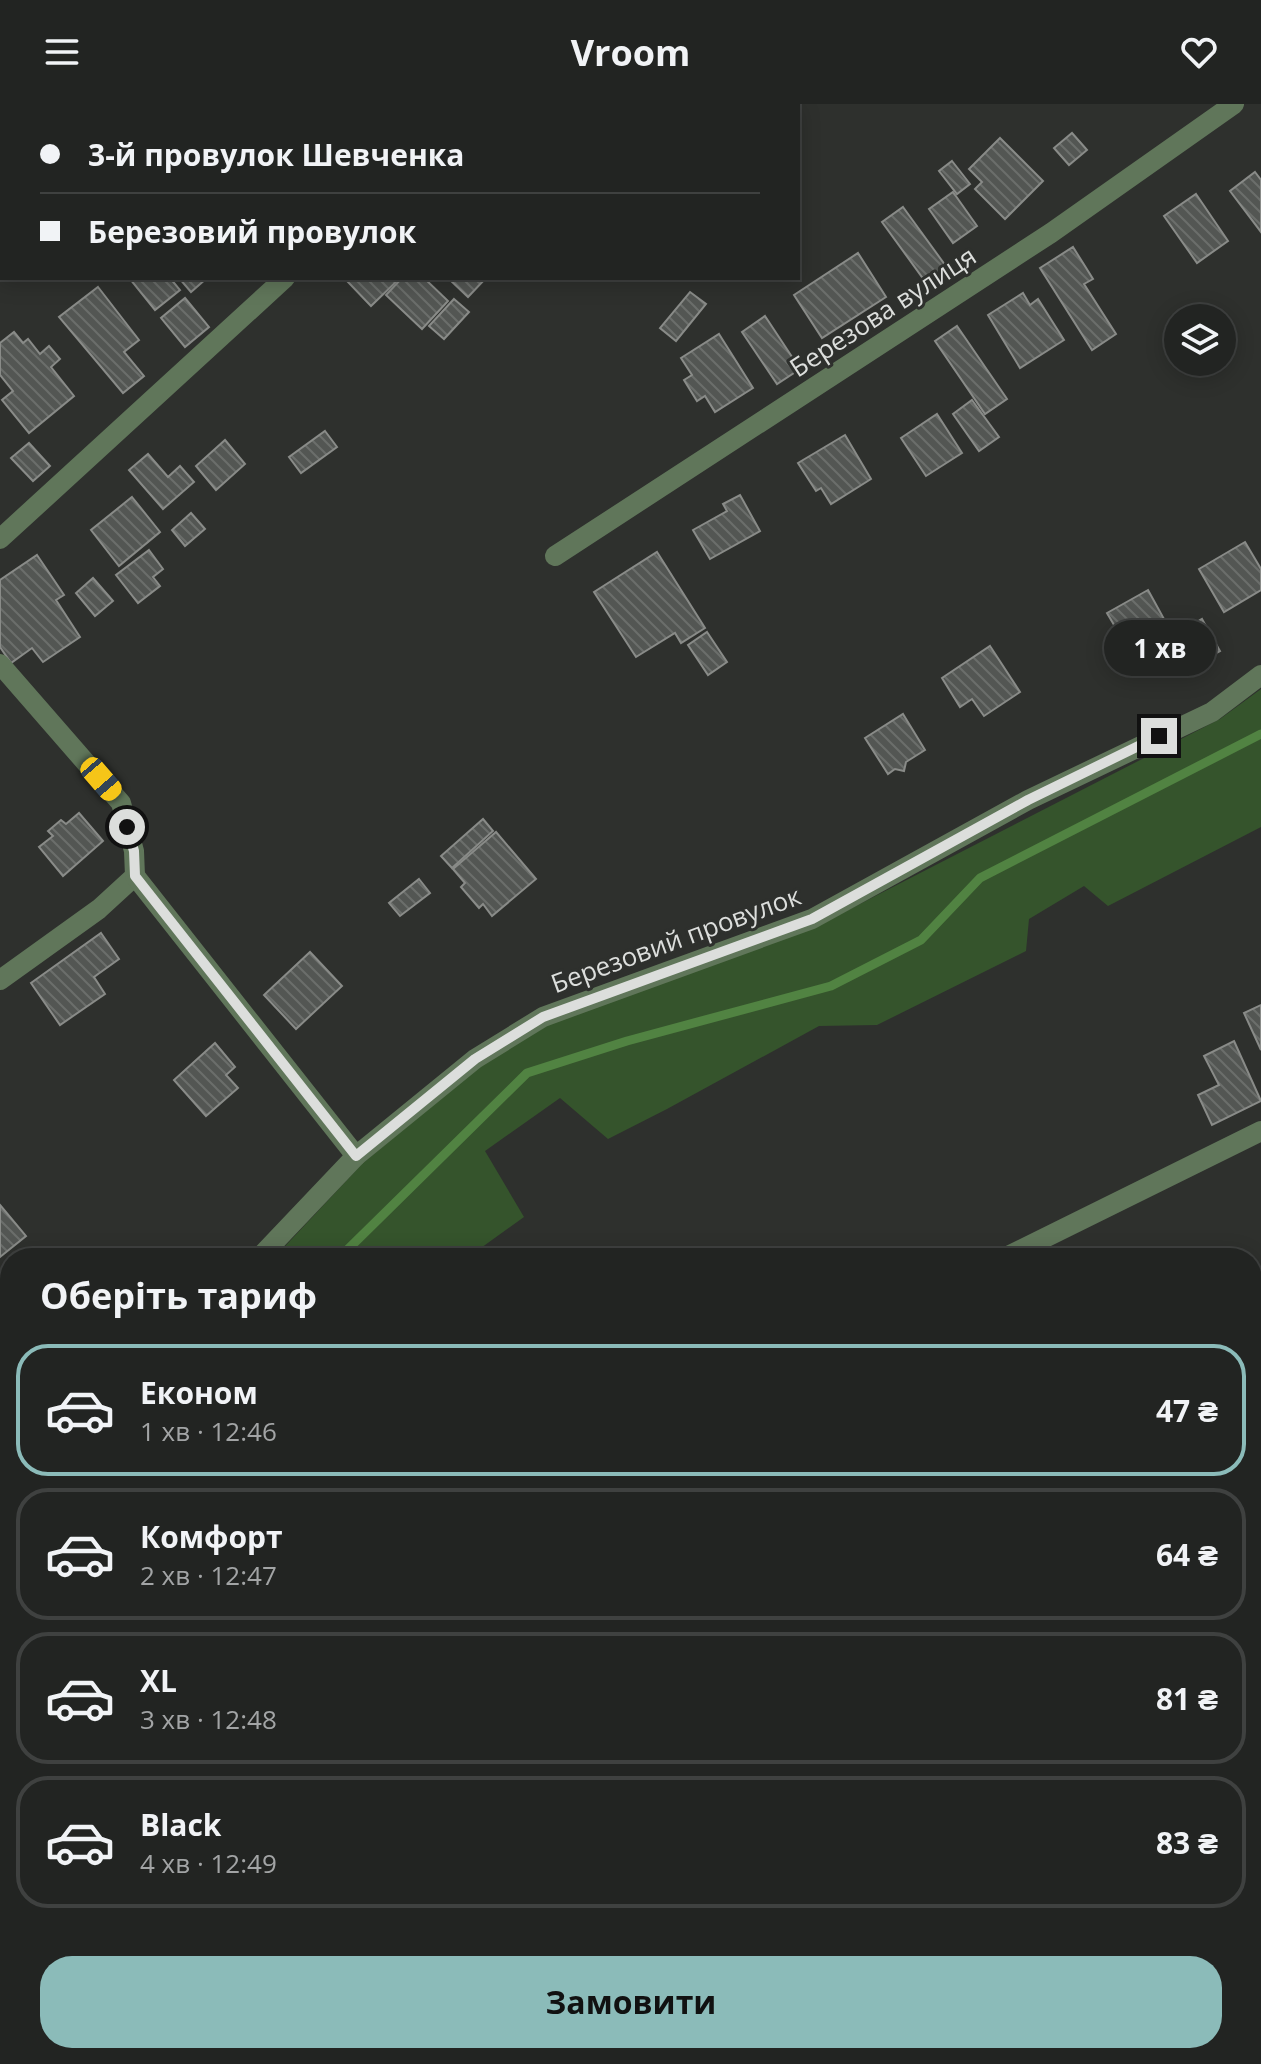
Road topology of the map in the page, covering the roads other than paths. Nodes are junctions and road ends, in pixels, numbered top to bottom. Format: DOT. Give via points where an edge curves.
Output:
graph roads {
  1 [pos="1234,104"];
  2 [pos="283,280"];
  3 [pos="0,539"];
  4 [pos="555,556"];
  5 [pos="0,664"];
  6 [pos="1261,675"];
  7 [pos="135,876"];
  8 [pos="0,980"];
  9 [pos="1261,1131"];
  10 [pos="356,1156"];
  11 [pos="269,1248"];
  12 [pos="1024,1248"];
  1 -- 4 [label="street, Березова вулиця" via="1051,233"];
  2 -- 3 [label="street"];
  5 -- 7 [label="street" via="121,803"];
  6 -- 10 [label="street, Березовий провулок" via="1212,712 1028,800 812,919 543,1017 475,1059"];
  7 -- 8 [label="street" via="99,909"];
  7 -- 10 [label="street"];
  9 -- 12 [label="street"];
  10 -- 11 [label="street, Березовий провулок"];
}
